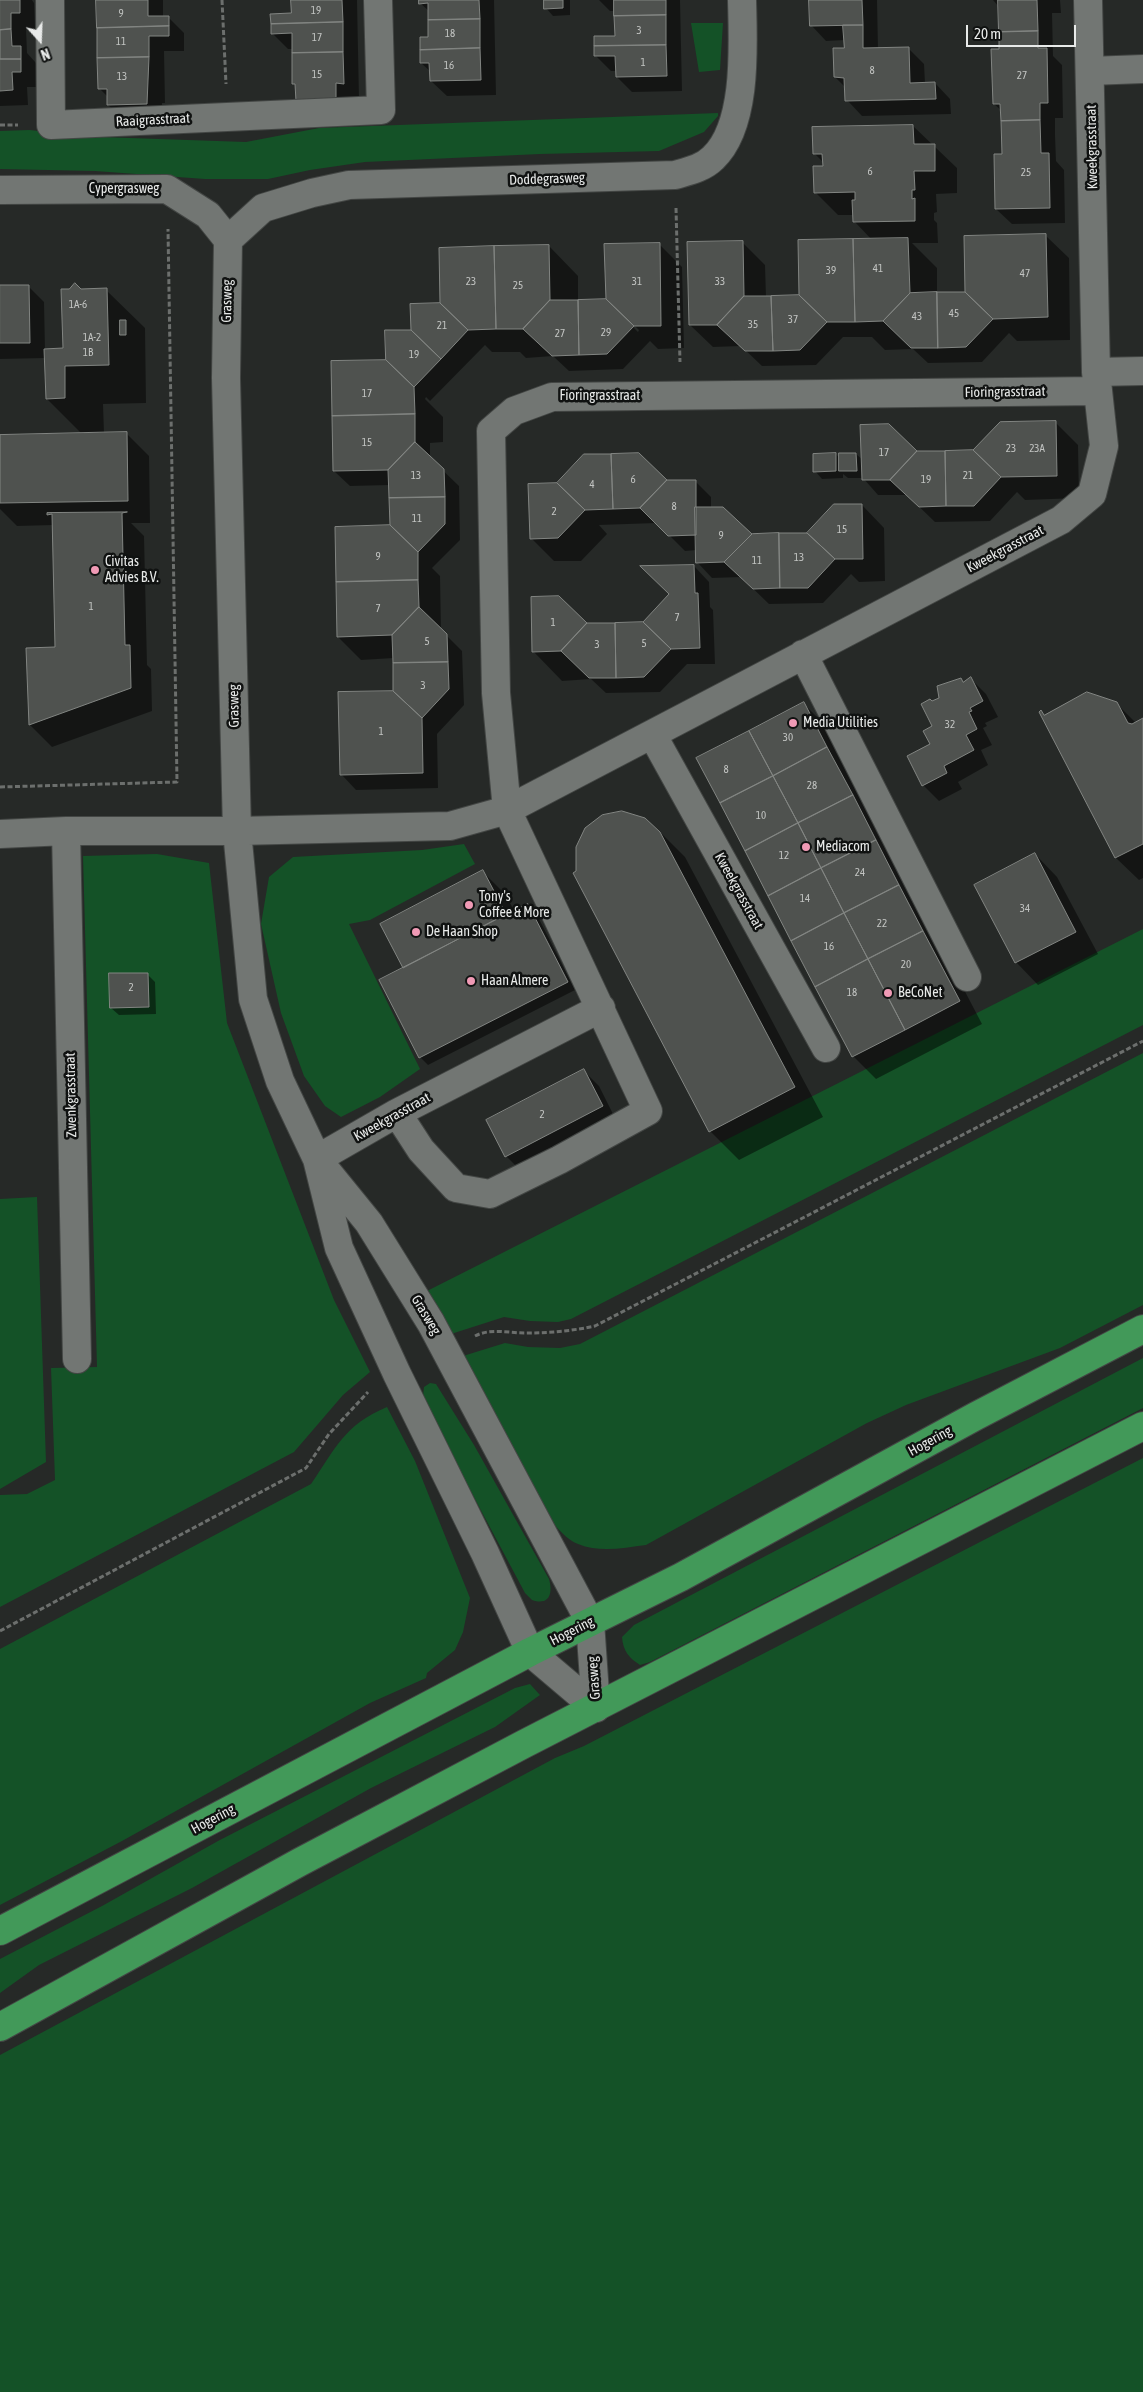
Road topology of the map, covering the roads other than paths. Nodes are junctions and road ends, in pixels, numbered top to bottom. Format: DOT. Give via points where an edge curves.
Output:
graph roads {
  1 [pos="50,0"];
  2 [pos="378,0"];
  3 [pos="742,0"];
  4 [pos="1088,0"];
  5 [pos="1143,69"];
  6 [pos="1090,71"];
  7 [pos="0,190"];
  8 [pos="228,240"];
  9 [pos="1143,371"];
  10 [pos="1097,382"];
  11 [pos="803,654"];
  12 [pos="652,734"];
  13 [pos="507,810"];
  14 [pos="66,831"];
  15 [pos="237,831"];
  16 [pos="0,834"];
  17 [pos="967,976"];
  18 [pos="601,1008"];
  19 [pos="826,1048"];
  20 [pos="397,1113"];
  21 [pos="317,1160"];
  22 [pos="1143,1330"];
  23 [pos="77,1359"];
  24 [pos="1143,1426"];
  25 [pos="590,1622"];
  26 [pos="530,1652"];
  27 [pos="596,1708"];
  28 [pos="0,1931"];
  29 [pos="0,2027"];
  1 -- 2 [label="street, Raaigrasstraat" via="51,125 381,110"];
  3 -- 8 [label="street, Doddegrasweg" via="743,67 739,102 724,142 714,158 697,169 675,175 348,186 263,208"];
  4 -- 6 [label="street, Kweekgrasstraat"];
  5 -- 6 [label="street"];
  6 -- 10 [label="street, Kweekgrasstraat"];
  7 -- 8 [label="street, Cypergrasweg" via="167,189 208,215"];
  8 -- 15 [label="street, Grasweg" via="226,378"];
  9 -- 10 [label="street"];
  10 -- 11 [label="street, Kweekgrasstraat" via="1104,446 1092,494 1061,520"];
  10 -- 13 [label="street, Fioringrasstraat" via="680,396 552,397 514,411 491,431 496,693"];
  11 -- 12 [label="street, Kweekgrasstraat"];
  11 -- 17 [label="street"];
  12 -- 13 [label="street, Kweekgrasstraat"];
  12 -- 19 [label="street, Kweekgrasstraat"];
  13 -- 15 [label="street, Kweekgrasstraat" via="450,826"];
  13 -- 18 [label="street"];
  14 -- 15 [label="street"];
  14 -- 16 [label="street"];
  14 -- 23 [label="street, Zwenkgrasstraat"];
  15 -- 21 [label="street, Grasweg" via="253,999 280,1081"];
  18 -- 20 [label="street, Kweekgrasstraat"];
  18 -- 20 [label="street" via="648,1111 559,1160 490,1194 456,1188 421,1150"];
  20 -- 21 [label="street, Kweekgrasstraat"];
  21 -- 25 [label="street, Grasweg" via="369,1223 431,1322"];
  21 -- 26 [label="street, Grasweg" via="339,1248"];
  22 -- 25 [label="highway, Hogering" via="976,1416 681,1577"];
  24 -- 27 [label="highway"];
  25 -- 26 [label="highway, Hogering"];
  25 -- 27 [label="street, Grasweg"];
  26 -- 27 [label="street, Grasweg"];
  26 -- 28 [label="highway, Hogering"];
  27 -- 29 [label="highway" via="300,1862"];
}
